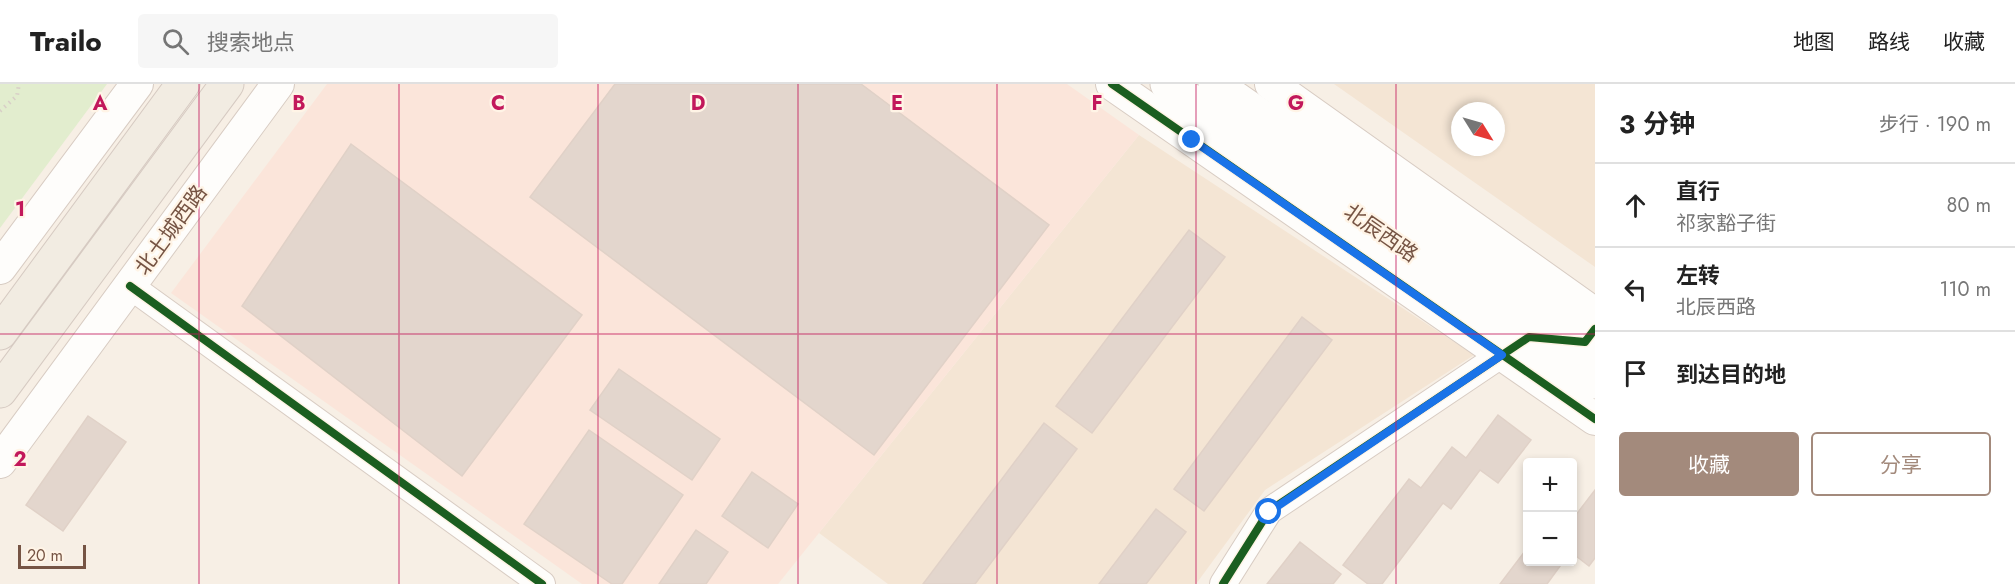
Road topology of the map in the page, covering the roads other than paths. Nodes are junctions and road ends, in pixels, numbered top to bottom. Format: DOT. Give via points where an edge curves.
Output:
graph roads {
  1 [pos="137,84"];
  2 [pos="183,84"];
  3 [pos="227,84"];
  4 [pos="278,84"];
  5 [pos="1112,84"];
  6 [pos="1167,84"];
  7 [pos="1215,84"];
  8 [pos="1271,84"];
  9 [pos="0,268"];
  10 [pos="130,286"];
  11 [pos="0,333"];
  12 [pos="1593,333"];
  13 [pos="1529,337"];
  14 [pos="1502,355"];
  15 [pos="1595,382"];
  16 [pos="0,391"];
  17 [pos="1595,419"];
  18 [pos="0,462"];
  19 [pos="542,584"];
  20 [pos="1223,584"];
  1 -- 9 [label="street"];
  2 -- 11 [label="main road"];
  3 -- 16 [label="main road, 北土城西路"];
  4 -- 10 [label="street, 北土城西路"];
  5 -- 14 [label="street, 北辰西路"];
  6 -- 13 [label="main road, 北辰西路"];
  7 -- 12 [label="main road, 北辰西路"];
  8 -- 12 [label="street"];
  10 -- 18 [label="street, 北土城西路"];
  10 -- 19 [label="street"];
  12 -- 13 [label="street"];
  13 -- 14 [label="street"];
  13 -- 15 [label="main road, 北辰西路"];
  14 -- 17 [label="street, 北辰西路"];
  14 -- 20 [label="street" via="1269,512"];
}
